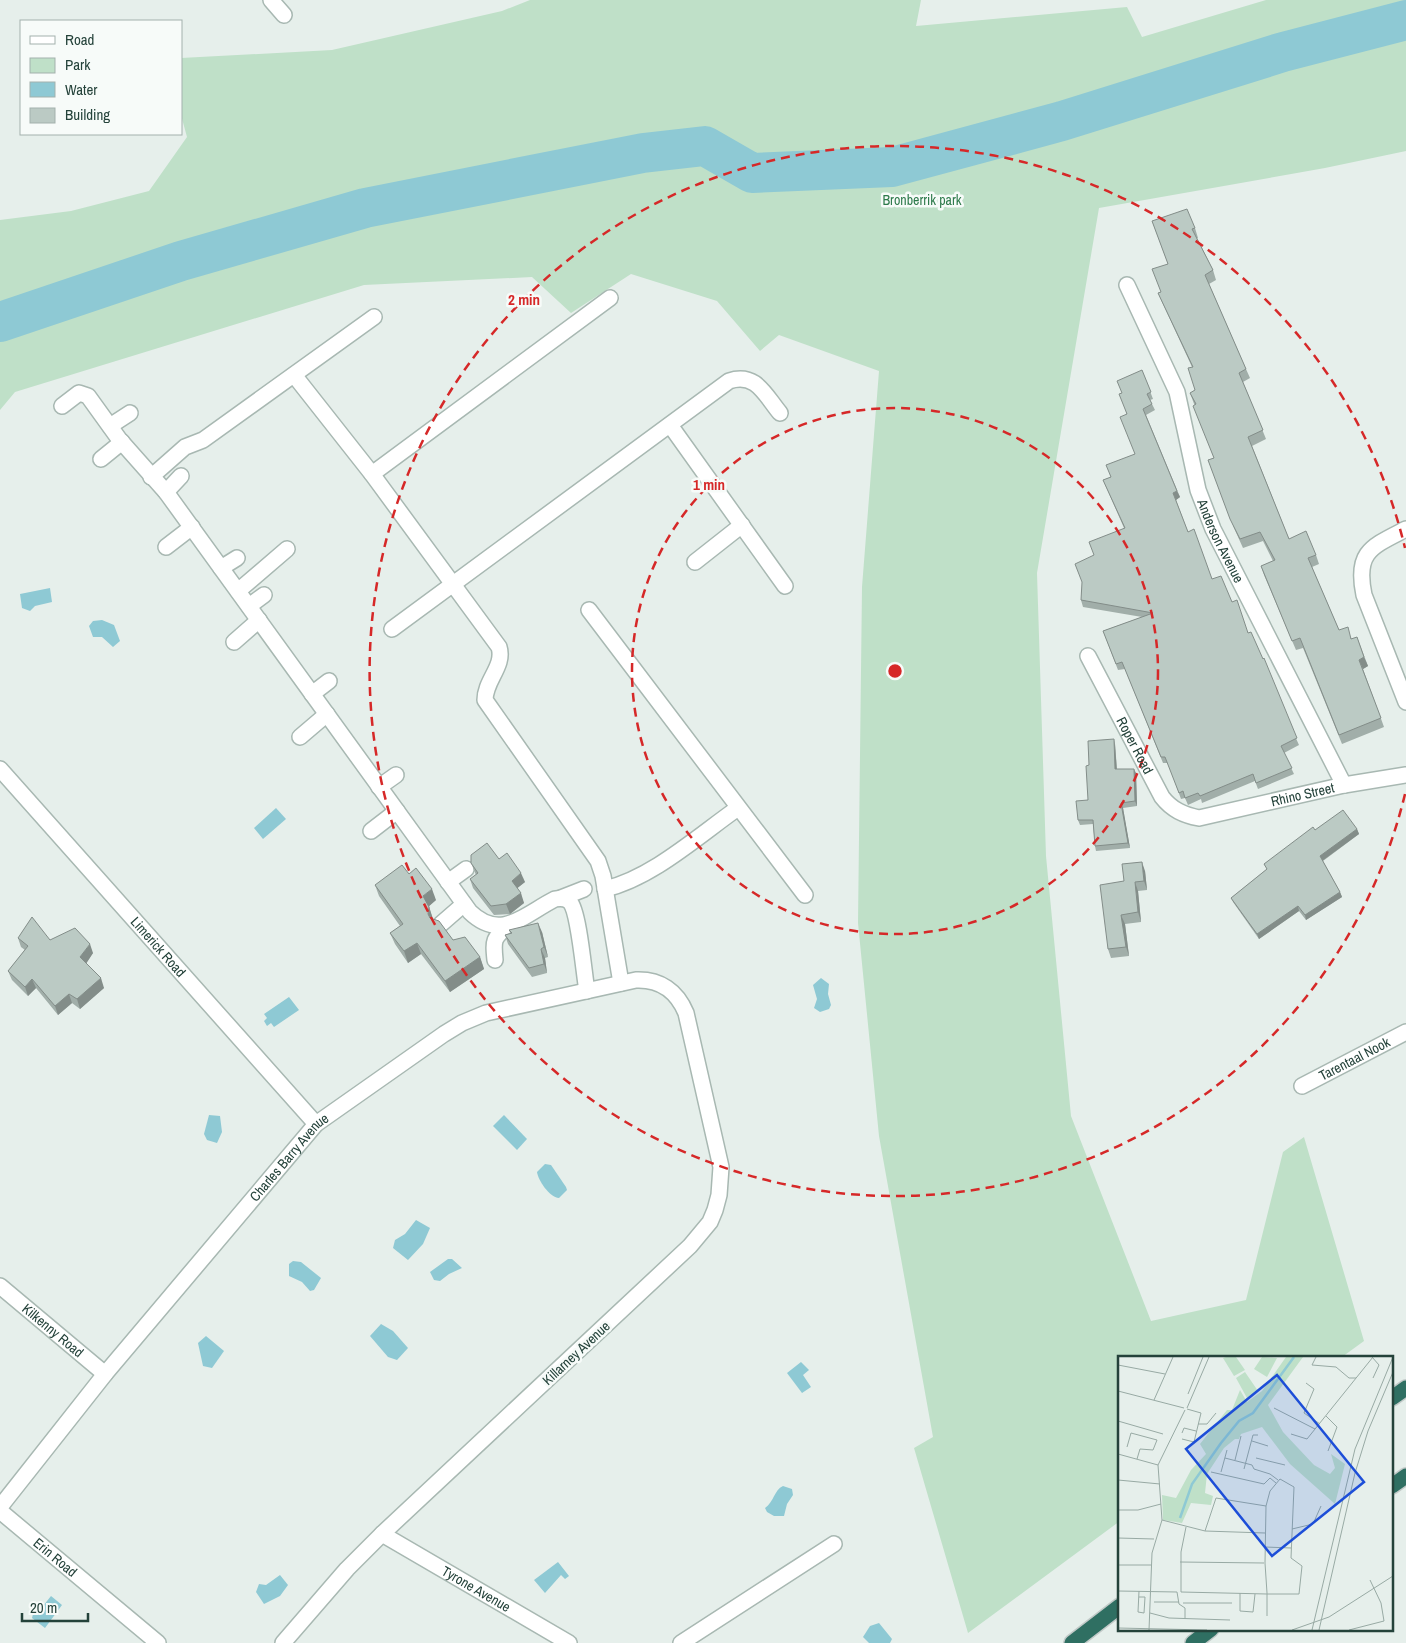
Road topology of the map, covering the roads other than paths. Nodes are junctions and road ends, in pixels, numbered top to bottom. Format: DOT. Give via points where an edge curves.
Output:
graph roads {
  1 [pos="271,0"];
  2 [pos="284,15"];
  3 [pos="1127,285"];
  4 [pos="610,298"];
  5 [pos="374,317"];
  6 [pos="294,375"];
  7 [pos="62,406"];
  8 [pos="130,413"];
  9 [pos="780,413"];
  10 [pos="670,425"];
  11 [pos="110,426"];
  12 [pos="122,442"];
  13 [pos="101,460"];
  14 [pos="372,474"];
  15 [pos="151,476"];
  16 [pos="182,476"];
  17 [pos="166,492"];
  18 [pos="742,525"];
  19 [pos="192,527"];
  20 [pos="1406,529"];
  21 [pos="166,547"];
  22 [pos="287,549"];
  23 [pos="237,558"];
  24 [pos="695,562"];
  25 [pos="222,568"];
  26 [pos="454,584"];
  27 [pos="785,586"];
  28 [pos="238,591"];
  29 [pos="264,595"];
  30 [pos="249,606"];
  31 [pos="589,610"];
  32 [pos="258,620"];
  33 [pos="392,629"];
  34 [pos="234,642"];
  35 [pos="1088,656"];
  36 [pos="329,681"];
  37 [pos="312,694"];
  38 [pos="1406,702"];
  39 [pos="327,714"];
  40 [pos="300,737"];
  41 [pos="0,769"];
  42 [pos="396,775"];
  43 [pos="1406,775"];
  44 [pos="1344,785"];
  45 [pos="379,787"];
  46 [pos="738,808"];
  47 [pos="397,811"];
  48 [pos="1199,818"];
  49 [pos="370,831"];
  50 [pos="466,869"];
  51 [pos="448,882"];
  52 [pos="604,883"];
  53 [pos="584,890"];
  54 [pos="805,895"];
  55 [pos="561,898"];
  56 [pos="464,904"];
  57 [pos="441,924"];
  58 [pos="509,925"];
  59 [pos="495,960"];
  60 [pos="621,984"];
  61 [pos="587,991"];
  62 [pos="682,1003"];
  63 [pos="1406,1032"];
  64 [pos="1302,1086"];
  65 [pos="316,1124"];
  66 [pos="0,1286"];
  67 [pos="105,1374"];
  68 [pos="1406,1388"];
  69 [pos="1394,1397"];
  70 [pos="1406,1476"];
  71 [pos="1394,1485"];
  72 [pos="0,1506"];
  73 [pos="0,1510"];
  74 [pos="382,1534"];
  75 [pos="834,1544"];
  76 [pos="1118,1608"];
  77 [pos="1210,1630"];
  78 [pos="158,1643"];
  79 [pos="283,1643"];
  80 [pos="569,1643"];
  81 [pos="681,1643"];
  82 [pos="1072,1643"];
  83 [pos="1193,1643"];
  1 -- 2 [label="street"];
  3 -- 44 [label="street, Anderson Avenue" via="1177,392 1198,490 1213,529"];
  4 -- 14 [label="street"];
  5 -- 6 [label="street"];
  6 -- 14 [label="street"];
  6 -- 15 [label="street" via="203,440 185,447"];
  7 -- 11 [label="street" via="79,394 88,396"];
  8 -- 11 [label="street"];
  9 -- 10 [label="street" via="754,382 737,378"];
  10 -- 18 [label="street"];
  10 -- 26 [label="street"];
  11 -- 12 [label="street"];
  12 -- 13 [label="street"];
  12 -- 15 [label="street"];
  14 -- 26 [label="street"];
  15 -- 17 [label="street"];
  16 -- 17 [label="street"];
  17 -- 19 [label="street"];
  18 -- 24 [label="street"];
  18 -- 27 [label="street"];
  19 -- 21 [label="street"];
  19 -- 25 [label="street"];
  20 -- 38 [label="street" via="1370,549 1361,567 1361,578 1364,595"];
  22 -- 28 [label="street"];
  23 -- 25 [label="street"];
  25 -- 28 [label="street"];
  26 -- 33 [label="street"];
  26 -- 52 [label="street" via="499,647 500,661 487,683 485,700 598,861"];
  28 -- 30 [label="street"];
  29 -- 30 [label="street"];
  30 -- 32 [label="street"];
  31 -- 46 [label="street"];
  32 -- 34 [label="street"];
  32 -- 37 [label="street"];
  35 -- 48 [label="street, Roper Road" via="1162,797 1178,812"];
  36 -- 37 [label="street"];
  37 -- 39 [label="street"];
  39 -- 40 [label="street"];
  39 -- 45 [label="street"];
  41 -- 65 [label="street, Limerick Road"];
  42 -- 45 [label="street"];
  43 -- 44 [label="street, Rhino Street"];
  44 -- 48 [label="street, Rhino Street"];
  45 -- 47 [label="street"];
  46 -- 52 [label="street" via="624,885"];
  46 -- 54 [label="street"];
  47 -- 49 [label="street"];
  47 -- 51 [label="street"];
  50 -- 51 [label="street"];
  51 -- 56 [label="street"];
  52 -- 60 [label="street"];
  53 -- 55 [label="street"];
  55 -- 58 [label="street"];
  55 -- 61 [label="street" via="569,901 574,909"];
  56 -- 57 [label="street"];
  56 -- 58 [label="street" via="476,918 487,924"];
  58 -- 59 [label="street" via="496,935 493,946"];
  60 -- 61 [label="street, Charles Barry Avenue"];
  60 -- 62 [label="street, Charles Barry Avenue" via="636,980 654,981 671,990"];
  61 -- 65 [label="street, Charles Barry Avenue" via="486,1013 462,1023"];
  62 -- 74 [label="street, Killarney Avenue" via="721,1167 719,1196 710,1222 690,1246"];
  63 -- 64 [label="street, Tarentaal Nook"];
  65 -- 67 [label="street, Charles Barry Avenue"];
  66 -- 67 [label="street, Kilkenny Road"];
  67 -- 72 [label="street, Charles Barry Avenue"];
  68 -- 69 [label="highway"];
  70 -- 71 [label="highway"];
  73 -- 78 [label="street, Erin Road"];
  74 -- 79 [label="street, Killarney Avenue"];
  74 -- 80 [label="street, Tyrone Avenue"];
  75 -- 81 [label="street"];
  76 -- 82 [label="highway"];
  77 -- 83 [label="highway"];
}
